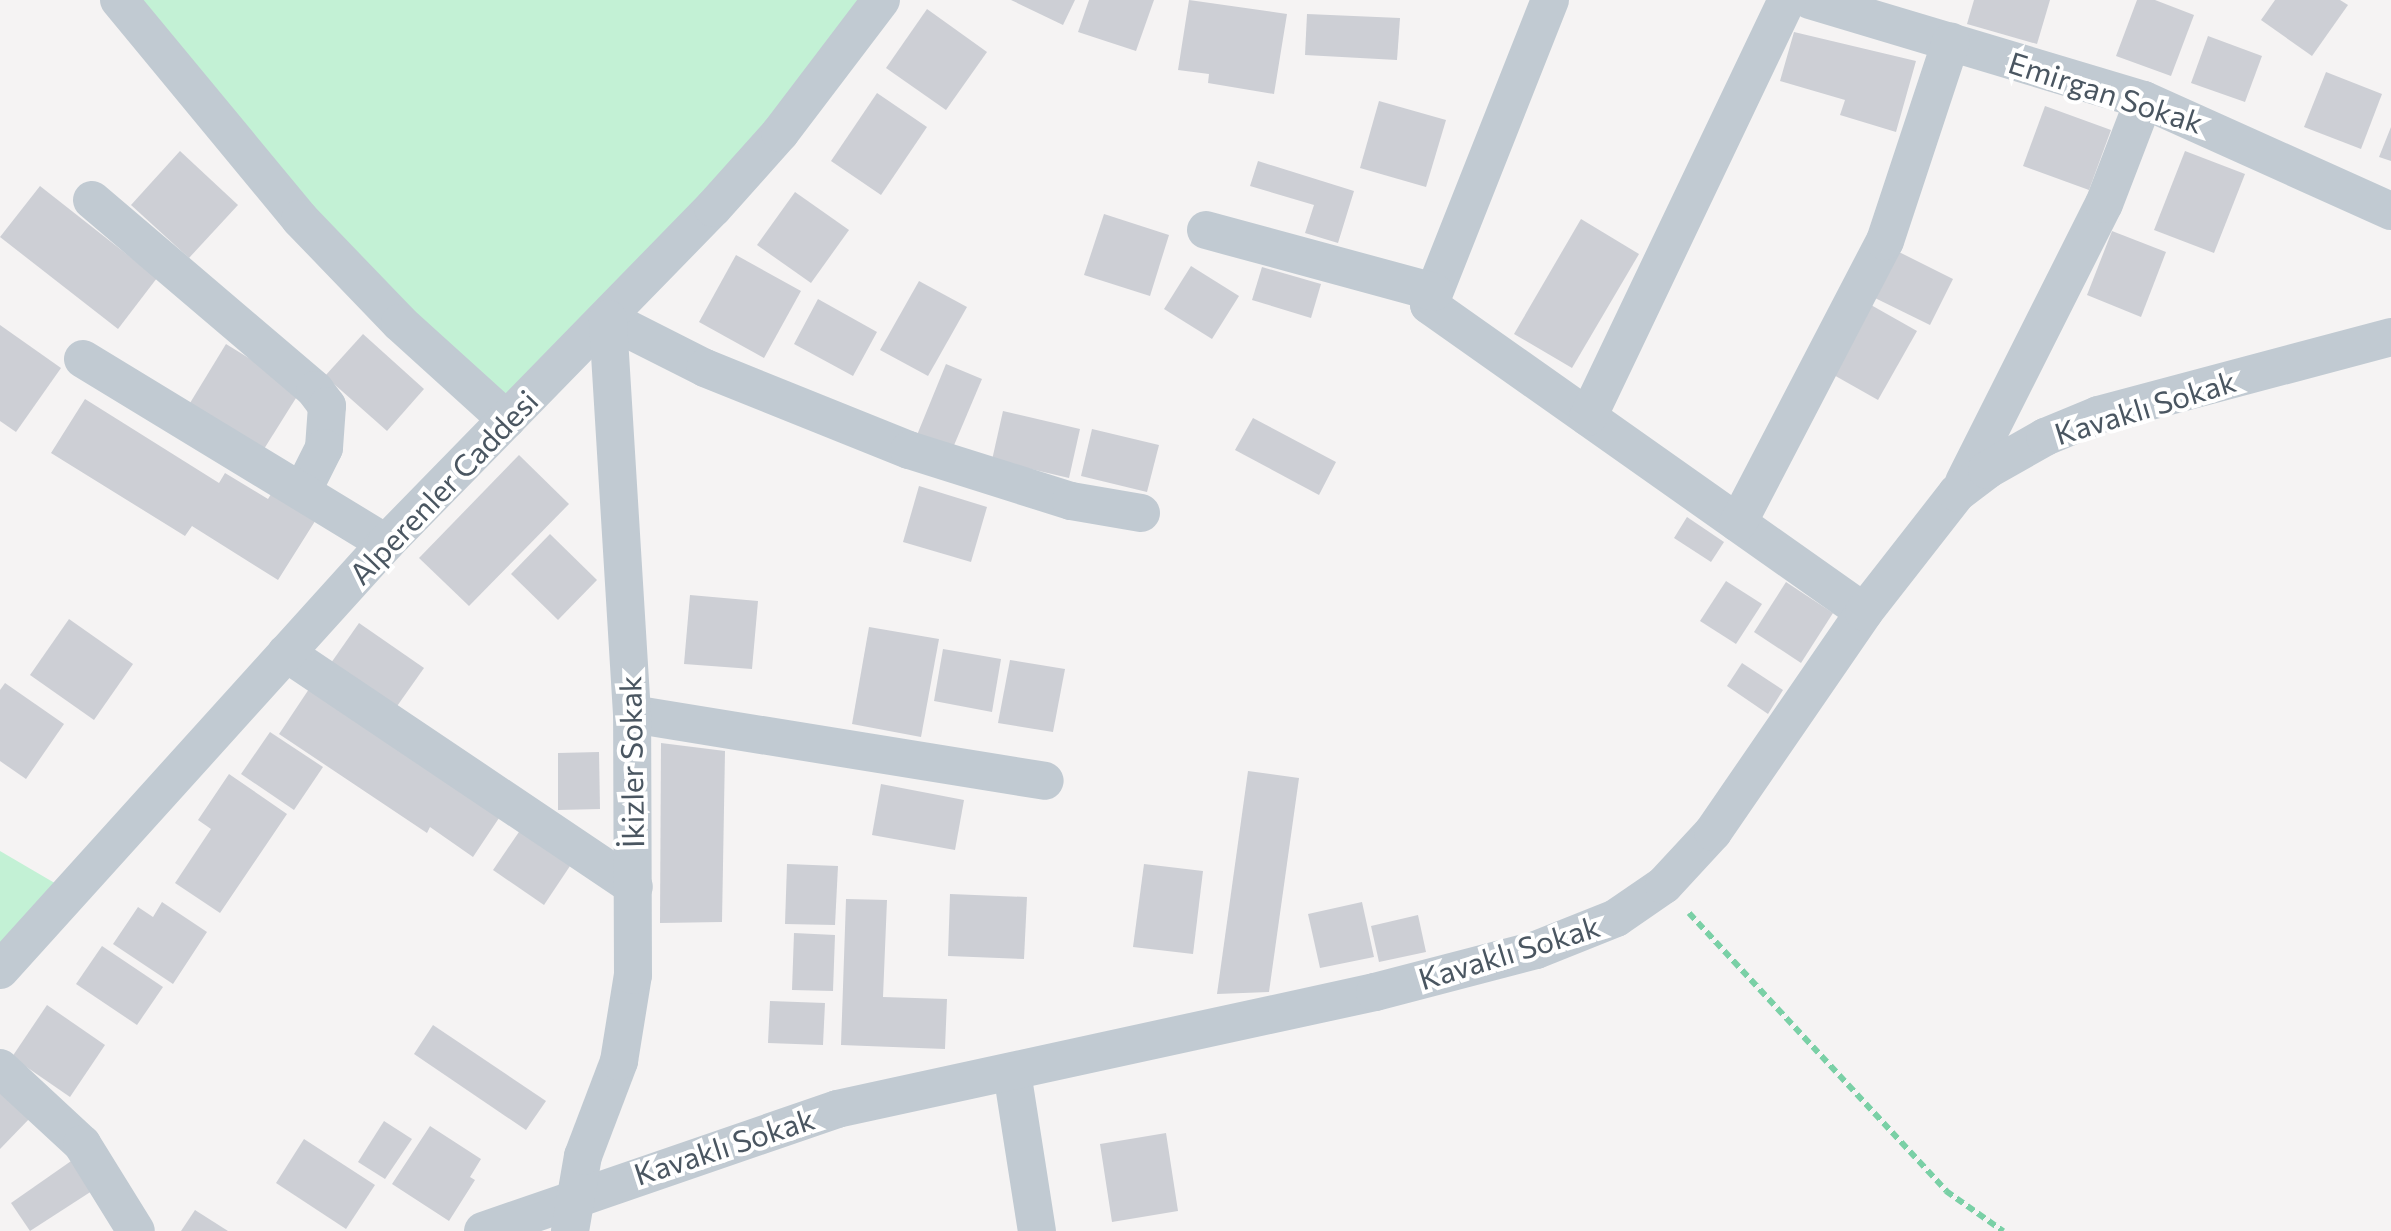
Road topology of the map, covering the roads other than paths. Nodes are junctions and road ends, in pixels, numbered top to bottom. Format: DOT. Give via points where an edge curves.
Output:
graph roads {
  1 [pos="119,0"];
  2 [pos="882,0"];
  3 [pos="1550,0"];
  4 [pos="1787,0"];
  5 [pos="1810,0"];
  6 [pos="1951,42"];
  7 [pos="2144,100"];
  8 [pos="92,200"];
  9 [pos="2391,211"];
  10 [pos="1206,230"];
  11 [pos="1434,292"];
  12 [pos="608,319"];
  13 [pos="2391,338"];
  14 [pos="83,360"];
  15 [pos="1588,417"];
  16 [pos="506,420"];
  17 [pos="302,492"];
  18 [pos="1957,493"];
  19 [pos="1141,513"];
  20 [pos="1738,523"];
  21 [pos="386,543"];
  22 [pos="1864,612"];
  23 [pos="286,653"];
  24 [pos="632,714"];
  25 [pos="1046,781"];
  26 [pos="634,887"];
  27 [pos="0,970"];
  28 [pos="0,1068"];
  29 [pos="1012,1072"];
  30 [pos="572,1214"];
  31 [pos="136,1231"];
  32 [pos="483,1231"];
  33 [pos="1037,1231"];
  1 -- 16 [label="street" via="300,218"];
  2 -- 12 [label="street, Alperenler Caddesi" via="780,133"];
  3 -- 11 [label="street"];
  4 -- 15 [label="street"];
  5 -- 6 [label="street, Emirgan Sokak"];
  6 -- 7 [label="street, Emirgan Sokak"];
  6 -- 20 [label="street" via="1884,241"];
  7 -- 9 [label="street, Emirgan Sokak"];
  7 -- 18 [label="street" via="2104,204"];
  8 -- 17 [label="street" via="327,406 328,430"];
  10 -- 11 [label="street"];
  11 -- 15 [label="street" via="1429,305"];
  12 -- 16 [label="street, Alperenler Caddesi"];
  12 -- 19 [label="street" via="705,368 909,450 1037,492"];
  12 -- 24 [label="street, İkizler Sokak"];
  13 -- 18 [label="street, Kavaklı Sokak" via="2098,415 2006,458"];
  14 -- 17 [label="street"];
  15 -- 20 [label="street"];
  16 -- 21 [label="street, Alperenler Caddesi"];
  17 -- 21 [label="street"];
  18 -- 22 [label="street, Kavaklı Sokak"];
  20 -- 22 [label="street"];
  21 -- 23 [label="street, Alperenler Caddesi"];
  22 -- 29 [label="street, Kavaklı Sokak" via="1696,853 1616,918 1536,950 1375,992"];
  23 -- 26 [label="street"];
  23 -- 27 [label="street, Alperenler Caddesi"];
  24 -- 25 [label="street"];
  24 -- 26 [label="street, İkizler Sokak"];
  26 -- 30 [label="street, İkizler Sokak" via="628,1020"];
  28 -- 31 [label="street" via="82,1144"];
  29 -- 30 [label="street, Kavaklı Sokak" via="837,1109"];
  29 -- 33 [label="street"];
  30 -- 32 [label="street, Kavaklı Sokak"];
}
